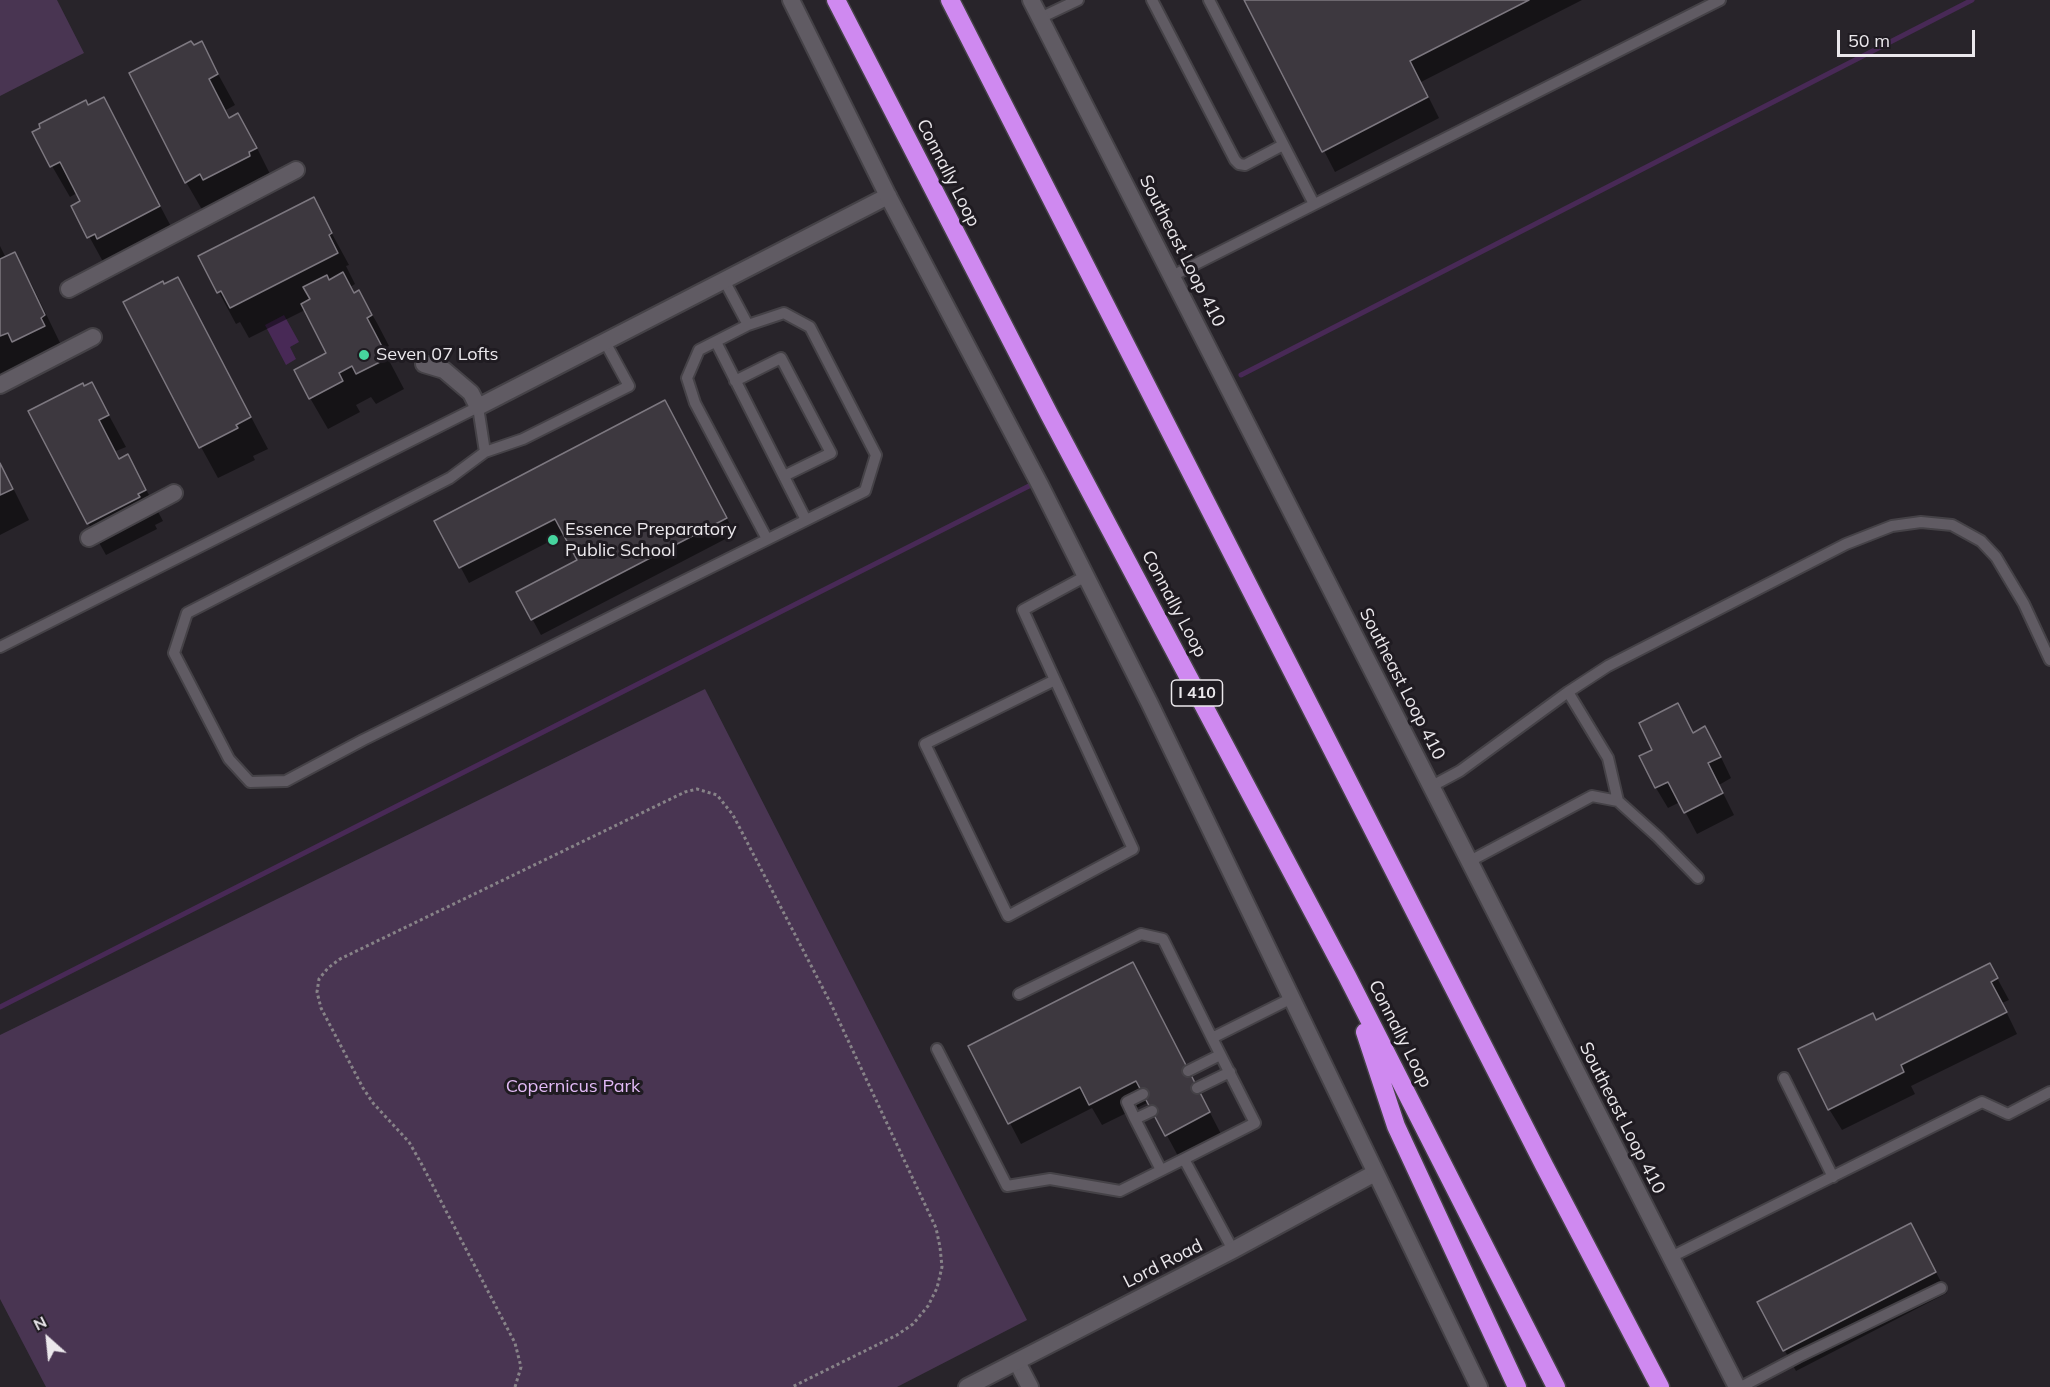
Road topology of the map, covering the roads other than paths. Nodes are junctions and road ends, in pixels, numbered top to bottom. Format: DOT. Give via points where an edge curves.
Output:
graph roads {
  1 [pos="791,0"];
  2 [pos="836,0"];
  3 [pos="950,0"];
  4 [pos="1031,0"];
  5 [pos="1078,0"];
  6 [pos="1152,0"];
  7 [pos="1209,0"];
  8 [pos="1720,0"];
  9 [pos="1040,18"];
  10 [pos="1283,145"];
  11 [pos="296,170"];
  12 [pos="888,196"];
  13 [pos="1314,204"];
  14 [pos="1172,276"];
  15 [pos="724,280"];
  16 [pos="69,289"];
  17 [pos="748,325"];
  18 [pos="93,337"];
  19 [pos="605,342"];
  20 [pos="716,342"];
  21 [pos="424,364"];
  22 [pos="735,381"];
  23 [pos="0,385"];
  24 [pos="478,407"];
  25 [pos="485,452"];
  26 [pos="784,476"];
  27 [pos="174,493"];
  28 [pos="806,520"];
  29 [pos="89,538"];
  30 [pos="767,539"];
  31 [pos="1086,576"];
  32 [pos="0,647"];
  33 [pos="2050,660"];
  34 [pos="1055,680"];
  35 [pos="1568,692"];
  36 [pos="1432,786"];
  37 [pos="1618,801"];
  38 [pos="1470,861"];
  39 [pos="1698,878"];
  40 [pos="1347,976"];
  41 [pos="1018,994"];
  42 [pos="1292,998"];
  43 [pos="1212,1038"];
  44 [pos="937,1049"];
  45 [pos="1220,1055"];
  46 [pos="1188,1071"];
  47 [pos="1230,1072"];
  48 [pos="1784,1078"];
  49 [pos="1197,1088"];
  50 [pos="2050,1092"];
  51 [pos="1143,1094"];
  52 [pos="1152,1111"];
  53 [pos="1135,1119"];
  54 [pos="1184,1159"];
  55 [pos="1161,1170"];
  56 [pos="1375,1173"];
  57 [pos="1833,1177"];
  58 [pos="1233,1250"];
  59 [pos="1671,1257"];
  60 [pos="1941,1287"];
  61 [pos="1017,1362"];
  62 [pos="967,1387"];
  63 [pos="1030,1387"];
  64 [pos="1479,1387"];
  65 [pos="1517,1387"];
  66 [pos="1556,1387"];
  67 [pos="1660,1387"];
  68 [pos="1739,1387"];
  1 -- 12 [label="main road"];
  2 -- 40 [label="highway, Connally Loop / I 410" via="1049,414"];
  3 -- 67 [label="highway"];
  4 -- 9 [label="main road, Southeast Loop 410"];
  5 -- 9 [label="lane"];
  6 -- 10 [label="lane" via="1235,160 1245,165"];
  7 -- 10 [label="lane"];
  8 -- 13 [label="lane"];
  9 -- 14 [label="main road, Southeast Loop 410"];
  10 -- 13 [label="lane"];
  11 -- 16 [label="main road"];
  12 -- 15 [label="main road"];
  12 -- 31 [label="main road"];
  13 -- 14 [label="lane"];
  14 -- 36 [label="main road, Southeast Loop 410"];
  15 -- 17 [label="lane"];
  15 -- 19 [label="main road"];
  17 -- 20 [label="lane"];
  17 -- 28 [label="lane" via="784,313 810,327 876,455 865,491"];
  18 -- 23 [label="main road"];
  19 -- 24 [label="main road"];
  19 -- 25 [label="lane" via="629,386 523,438"];
  20 -- 22 [label="lane"];
  20 -- 30 [label="lane" via="699,350 687,378"];
  21 -- 24 [label="main road" via="444,370 471,393"];
  22 -- 26 [label="lane"];
  22 -- 26 [label="lane" via="781,358 831,453"];
  24 -- 25 [label="lane"];
  24 -- 32 [label="lane"];
  25 -- 30 [label="lane" via="450,478 187,613 174,653 229,759 250,782 286,780"];
  26 -- 28 [label="lane"];
  27 -- 29 [label="main road"];
  28 -- 30 [label="lane"];
  31 -- 34 [label="lane" via="1023,610"];
  31 -- 42 [label="main road"];
  33 -- 35 [label="lane" via="2024,604 1989,549 1952,525 1921,522 1892,526 1846,544 1608,666"];
  34 -- 34 [label="lane" via="1133,849 1008,916 925,744"];
  35 -- 36 [label="lane" via="1460,771"];
  35 -- 37 [label="lane" via="1608,758"];
  36 -- 38 [label="main road, Southeast Loop 410"];
  37 -- 38 [label="lane" via="1592,796"];
  37 -- 39 [label="lane"];
  38 -- 59 [label="main road, Southeast Loop 410"];
  40 -- 65 [label="highway" via="1396,1126"];
  40 -- 66 [label="highway, Connally Loop / I 410"];
  41 -- 43 [label="lane" via="1141,934 1163,939"];
  42 -- 43 [label="lane"];
  42 -- 56 [label="main road"];
  43 -- 45 [label="lane"];
  44 -- 55 [label="lane" via="1007,1186 1050,1179 1120,1191"];
  45 -- 46 [label="lane"];
  45 -- 47 [label="lane"];
  47 -- 49 [label="lane"];
  47 -- 54 [label="lane" via="1255,1123"];
  48 -- 57 [label="lane"];
  50 -- 57 [label="lane" via="2008,1114 1982,1102"];
  51 -- 53 [label="lane" via="1127,1102"];
  52 -- 53 [label="lane"];
  53 -- 55 [label="lane"];
  54 -- 55 [label="lane"];
  54 -- 58 [label="lane"];
  56 -- 58 [label="main road, Lord Road"];
  56 -- 64 [label="main road"];
  57 -- 59 [label="lane"];
  58 -- 61 [label="main road, Lord Road"];
  59 -- 68 [label="main road, Southeast Loop 410"];
  60 -- 68 [label="lane"];
  61 -- 62 [label="main road, Lord Road"];
  61 -- 63 [label="main road"];
}
